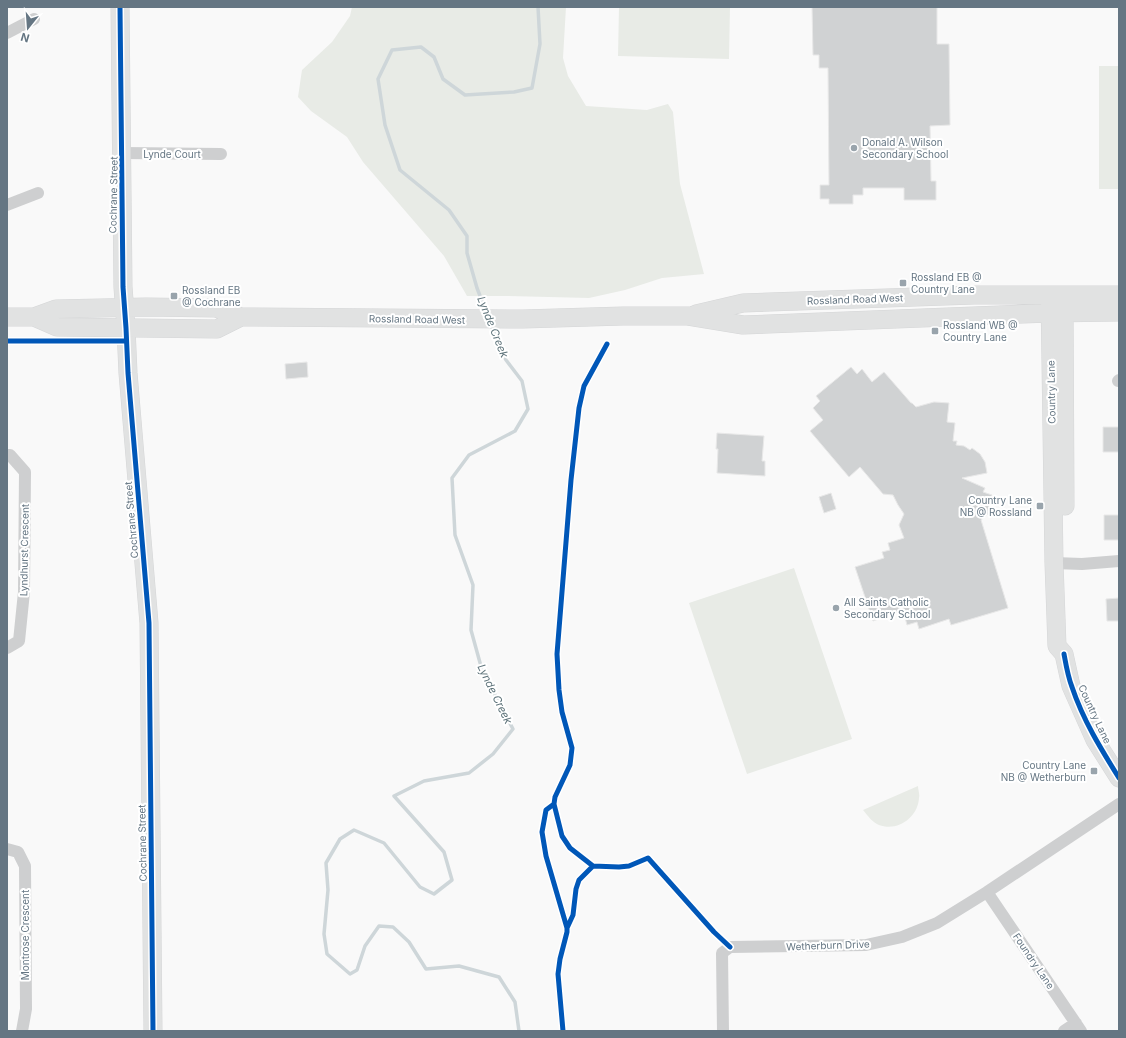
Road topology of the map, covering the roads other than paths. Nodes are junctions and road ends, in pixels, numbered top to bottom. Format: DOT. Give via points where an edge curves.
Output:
graph roads {
  1 [pos="120,7"];
  2 [pos="34,19"];
  3 [pos="7,32"];
  4 [pos="123,153"];
  5 [pos="221,154"];
  6 [pos="38,193"];
  7 [pos="7,206"];
  8 [pos="1057,295"];
  9 [pos="1119,295"];
  10 [pos="124,308"];
  11 [pos="1119,312"];
  12 [pos="1057,313"];
  13 [pos="688,316"];
  14 [pos="7,317"];
  15 [pos="34,317"];
  16 [pos="241,317"];
  17 [pos="126,328"];
  18 [pos="7,455"];
  19 [pos="1119,561"];
  20 [pos="1059,563"];
  21 [pos="7,648"];
  22 [pos="1119,778"];
  23 [pos="1119,804"];
  24 [pos="7,849"];
  25 [pos="987,892"];
  26 [pos="1078,1027"];
  27 [pos="22,1031"];
  28 [pos="153,1031"];
  29 [pos="723,1031"];
  30 [pos="1064,1031"];
  1 -- 4 [label="main road, Cochrane Street"];
  2 -- 3 [label="street"];
  4 -- 5 [label="street, Lynde Court"];
  4 -- 10 [label="main road, Cochrane Street"];
  6 -- 7 [label="street"];
  8 -- 9 [label="main road, Rossland Road West"];
  8 -- 12 [label="main road, Country Lane"];
  8 -- 13 [label="main road, Rossland Road West" via="966,295 742,303"];
  10 -- 15 [label="main road, Rossland Road West" via="56,309"];
  10 -- 16 [label="main road, Rossland Road West" via="216,308"];
  10 -- 17 [label="main road, Cochrane Street"];
  11 -- 12 [label="main road, Rossland Road West"];
  12 -- 13 [label="main road, Rossland Road West" via="743,325"];
  12 -- 20 [label="main road, Country Lane"];
  13 -- 16 [label="main road, Rossland Road West" via="523,319"];
  14 -- 15 [label="main road, Rossland Road West"];
  15 -- 17 [label="main road, Rossland Road West" via="57,327"];
  16 -- 17 [label="main road, Rossland Road West" via="217,329"];
  17 -- 28 [label="main road, Cochrane Street" via="128,381 149,623"];
  18 -- 21 [label="street, Lyndhurst Crescent" via="10,455 25,472 24,592 19,641"];
  19 -- 20 [label="street"];
  20 -- 22 [label="main road, Country Lane" via="1069,644 1064,654 1071,686 1095,740"];
  23 -- 25 [label="street, Wetherburn Drive"];
  24 -- 27 [label="street, Montrose Crescent" via="18,852 25,866 26,1009"];
  25 -- 26 [label="street, Foundry Lane"];
  25 -- 29 [label="street, Wetherburn Drive" via="937,924 902,937 866,945 730,947 722,953"];
  26 -- 30 [label="street"];
}
